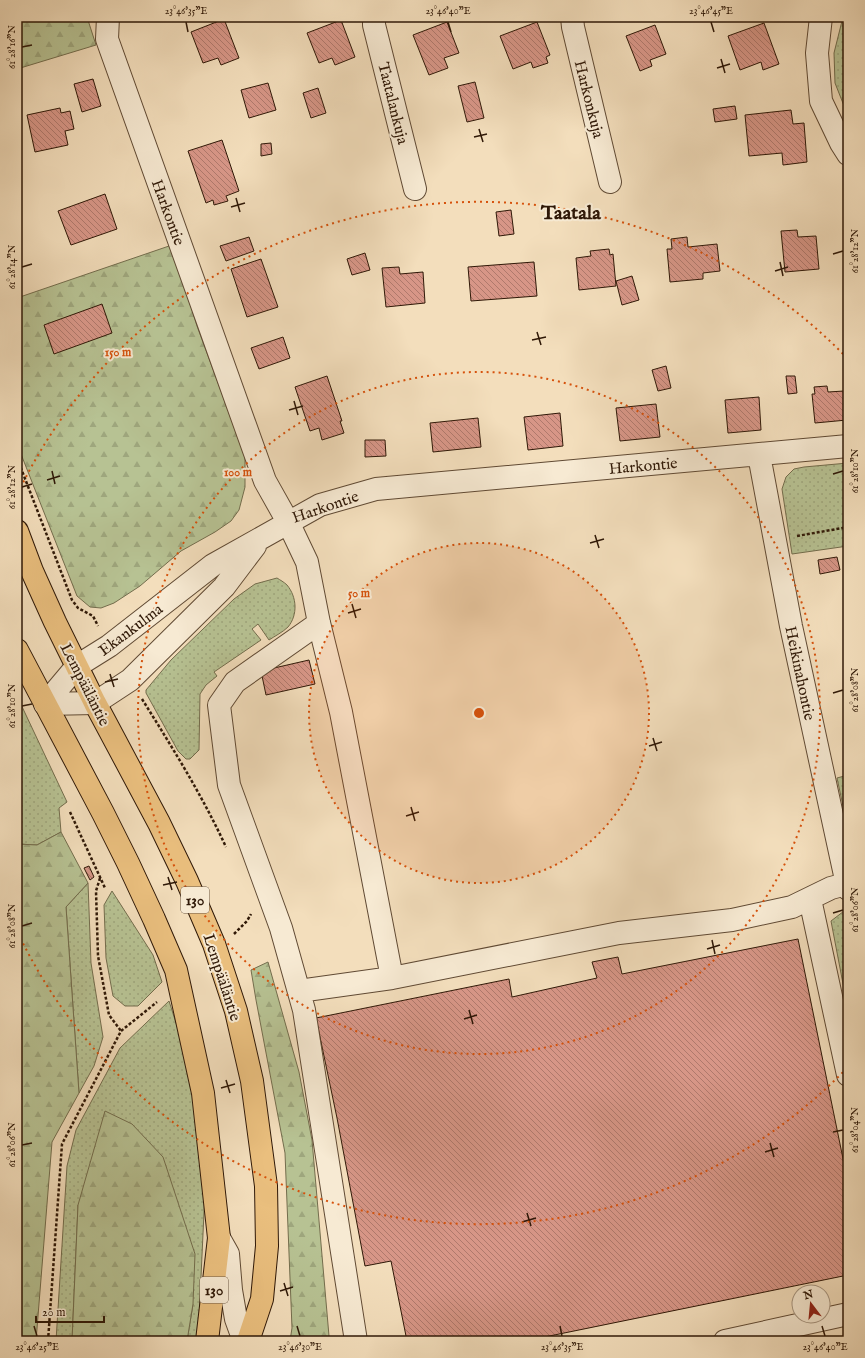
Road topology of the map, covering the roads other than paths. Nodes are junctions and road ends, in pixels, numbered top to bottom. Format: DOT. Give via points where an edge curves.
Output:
graph roads {
  1 [pos="108,17"];
  2 [pos="374,17"];
  3 [pos="572,17"];
  4 [pos="821,17"];
  5 [pos="848,154"];
  6 [pos="610,182"];
  7 [pos="415,189"];
  8 [pos="848,446"];
  9 [pos="760,455"];
  10 [pos="288,522"];
  11 [pos="17,531"];
  12 [pos="259,540"];
  13 [pos="319,623"];
  14 [pos="17,650"];
  15 [pos="77,666"];
  16 [pos="95,703"];
  17 [pos="45,704"];
  18 [pos="847,887"];
  19 [pos="810,899"];
  20 [pos="392,978"];
  21 [pos="302,1000"];
  22 [pos="848,1075"];
  23 [pos="219,1238"];
  24 [pos="848,1314"];
  25 [pos="207,1341"];
  26 [pos="244,1341"];
  27 [pos="248,1341"];
  28 [pos="356,1341"];
  29 [pos="725,1341"];
  1 -- 10 [label="street, Harkontie" via="107,39 265,481"];
  2 -- 7 [label="street, Taatalankuja"];
  3 -- 6 [label="street, Harkonkuja"];
  4 -- 5 [label="street" via="816,53 821,101"];
  8 -- 9 [label="street, Harkontie"];
  9 -- 10 [label="street, Harkontie" via="376,489 320,505"];
  9 -- 18 [label="street, Heikinahontie" via="791,626"];
  10 -- 12 [label="street, Ekankulma"];
  10 -- 13 [label="street" via="307,562"];
  11 -- 15 [label="main road, Lempääläntie / 130" via="32,571"];
  12 -- 15 [label="street, Ekankulma" via="212,565 109,646"];
  12 -- 16 [label="street, Ekankulma" via="213,598 130,680"];
  13 -- 20 [label="street" via="341,712"];
  13 -- 21 [label="street" via="235,682 219,704 229,785 281,928"];
  14 -- 17 [label="main road, 130"];
  15 -- 16 [label="main road, Lempääläntie / 130"];
  15 -- 17 [label="street, Ekankulma"];
  16 -- 17 [label="street"];
  16 -- 27 [label="main road, Lempääläntie / 130" via="187,881 214,944 236,1011 252,1081 266,1186 267,1246 262,1298"];
  17 -- 23 [label="main road, 130" via="100,806 176,970 203,1093"];
  18 -- 19 [label="street" via="831,888"];
  19 -- 20 [label="street" via="792,907 732,920 613,934"];
  19 -- 22 [label="street"];
  20 -- 21 [label="street"];
  21 -- 28 [label="street"];
  23 -- 25 [label="main road, 130"];
  23 -- 26 [label="street" via="228,1254 236,1319"];
  24 -- 29 [label="street"];
}
